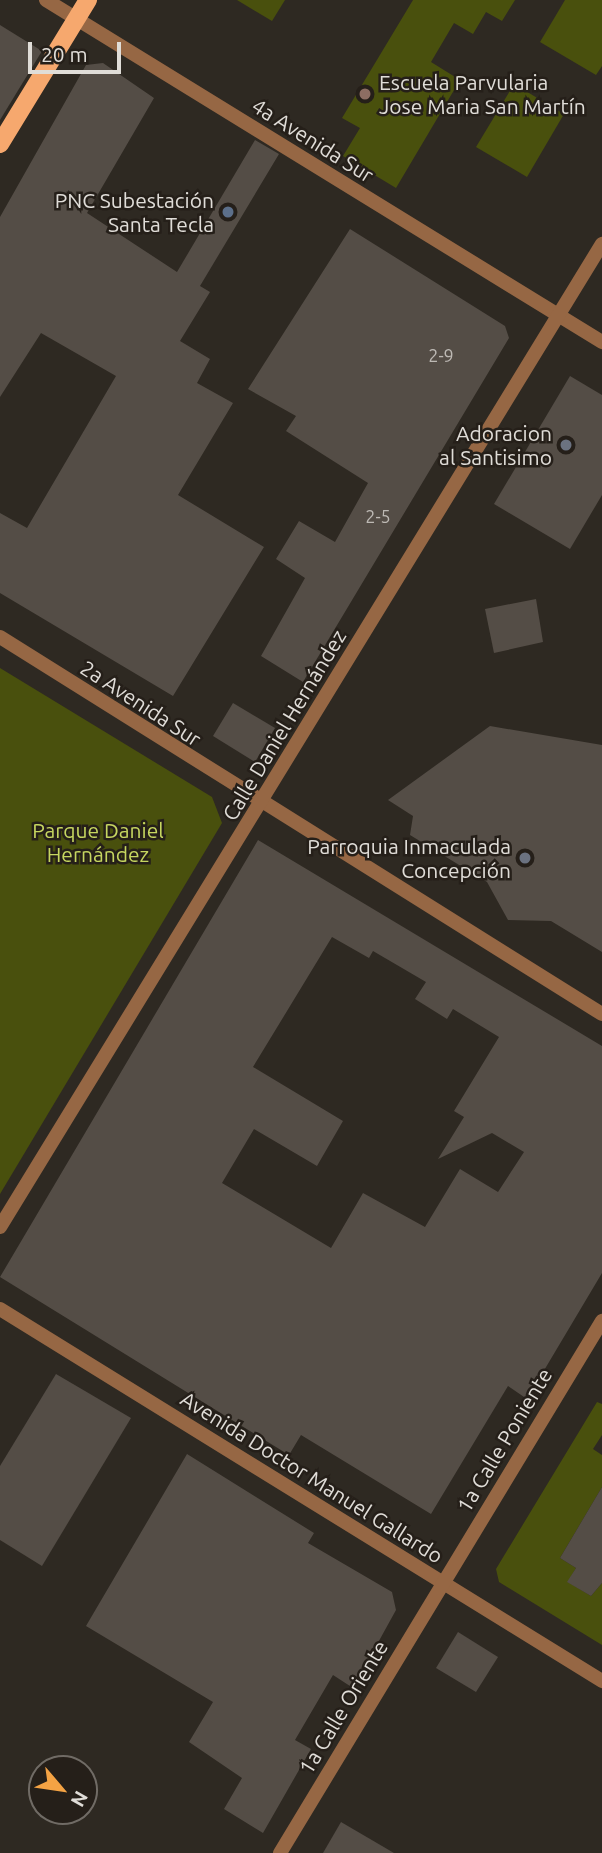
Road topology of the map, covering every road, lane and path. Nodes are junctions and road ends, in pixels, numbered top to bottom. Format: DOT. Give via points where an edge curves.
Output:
graph roads {
  1 [pos="46,0"];
  2 [pos="88,0"];
  3 [pos="76,19"];
  4 [pos="0,144"];
  5 [pos="602,244"];
  6 [pos="559,315"];
  7 [pos="602,342"];
  8 [pos="0,637"];
  9 [pos="260,804"];
  10 [pos="602,1014"];
  11 [pos="0,1227"];
  12 [pos="0,1309"];
  13 [pos="602,1321"];
  14 [pos="443,1582"];
  15 [pos="602,1681"];
  16 [pos="280,1853"];
  1 -- 3 [label="street, 4a Avenida Sur"];
  2 -- 3 [label="main road"];
  3 -- 4 [label="main road"];
  3 -- 6 [label="street, 4a Avenida Sur"];
  5 -- 6 [label="street, Calle Daniel Hernández"];
  6 -- 7 [label="street, 4a Avenida Sur"];
  6 -- 9 [label="street, Calle Daniel Hernández"];
  8 -- 9 [label="street, 2a Avenida Sur"];
  9 -- 10 [label="street, 2a Avenida Sur"];
  9 -- 11 [label="street, Calle Daniel Hernández"];
  12 -- 14 [label="street, Avenida Doctor Manuel Gallardo"];
  13 -- 14 [label="street, 1a Calle Poniente"];
  14 -- 15 [label="street, Avenida Doctor Manuel Gallardo"];
  14 -- 16 [label="street, 1a Calle Oriente"];
}
